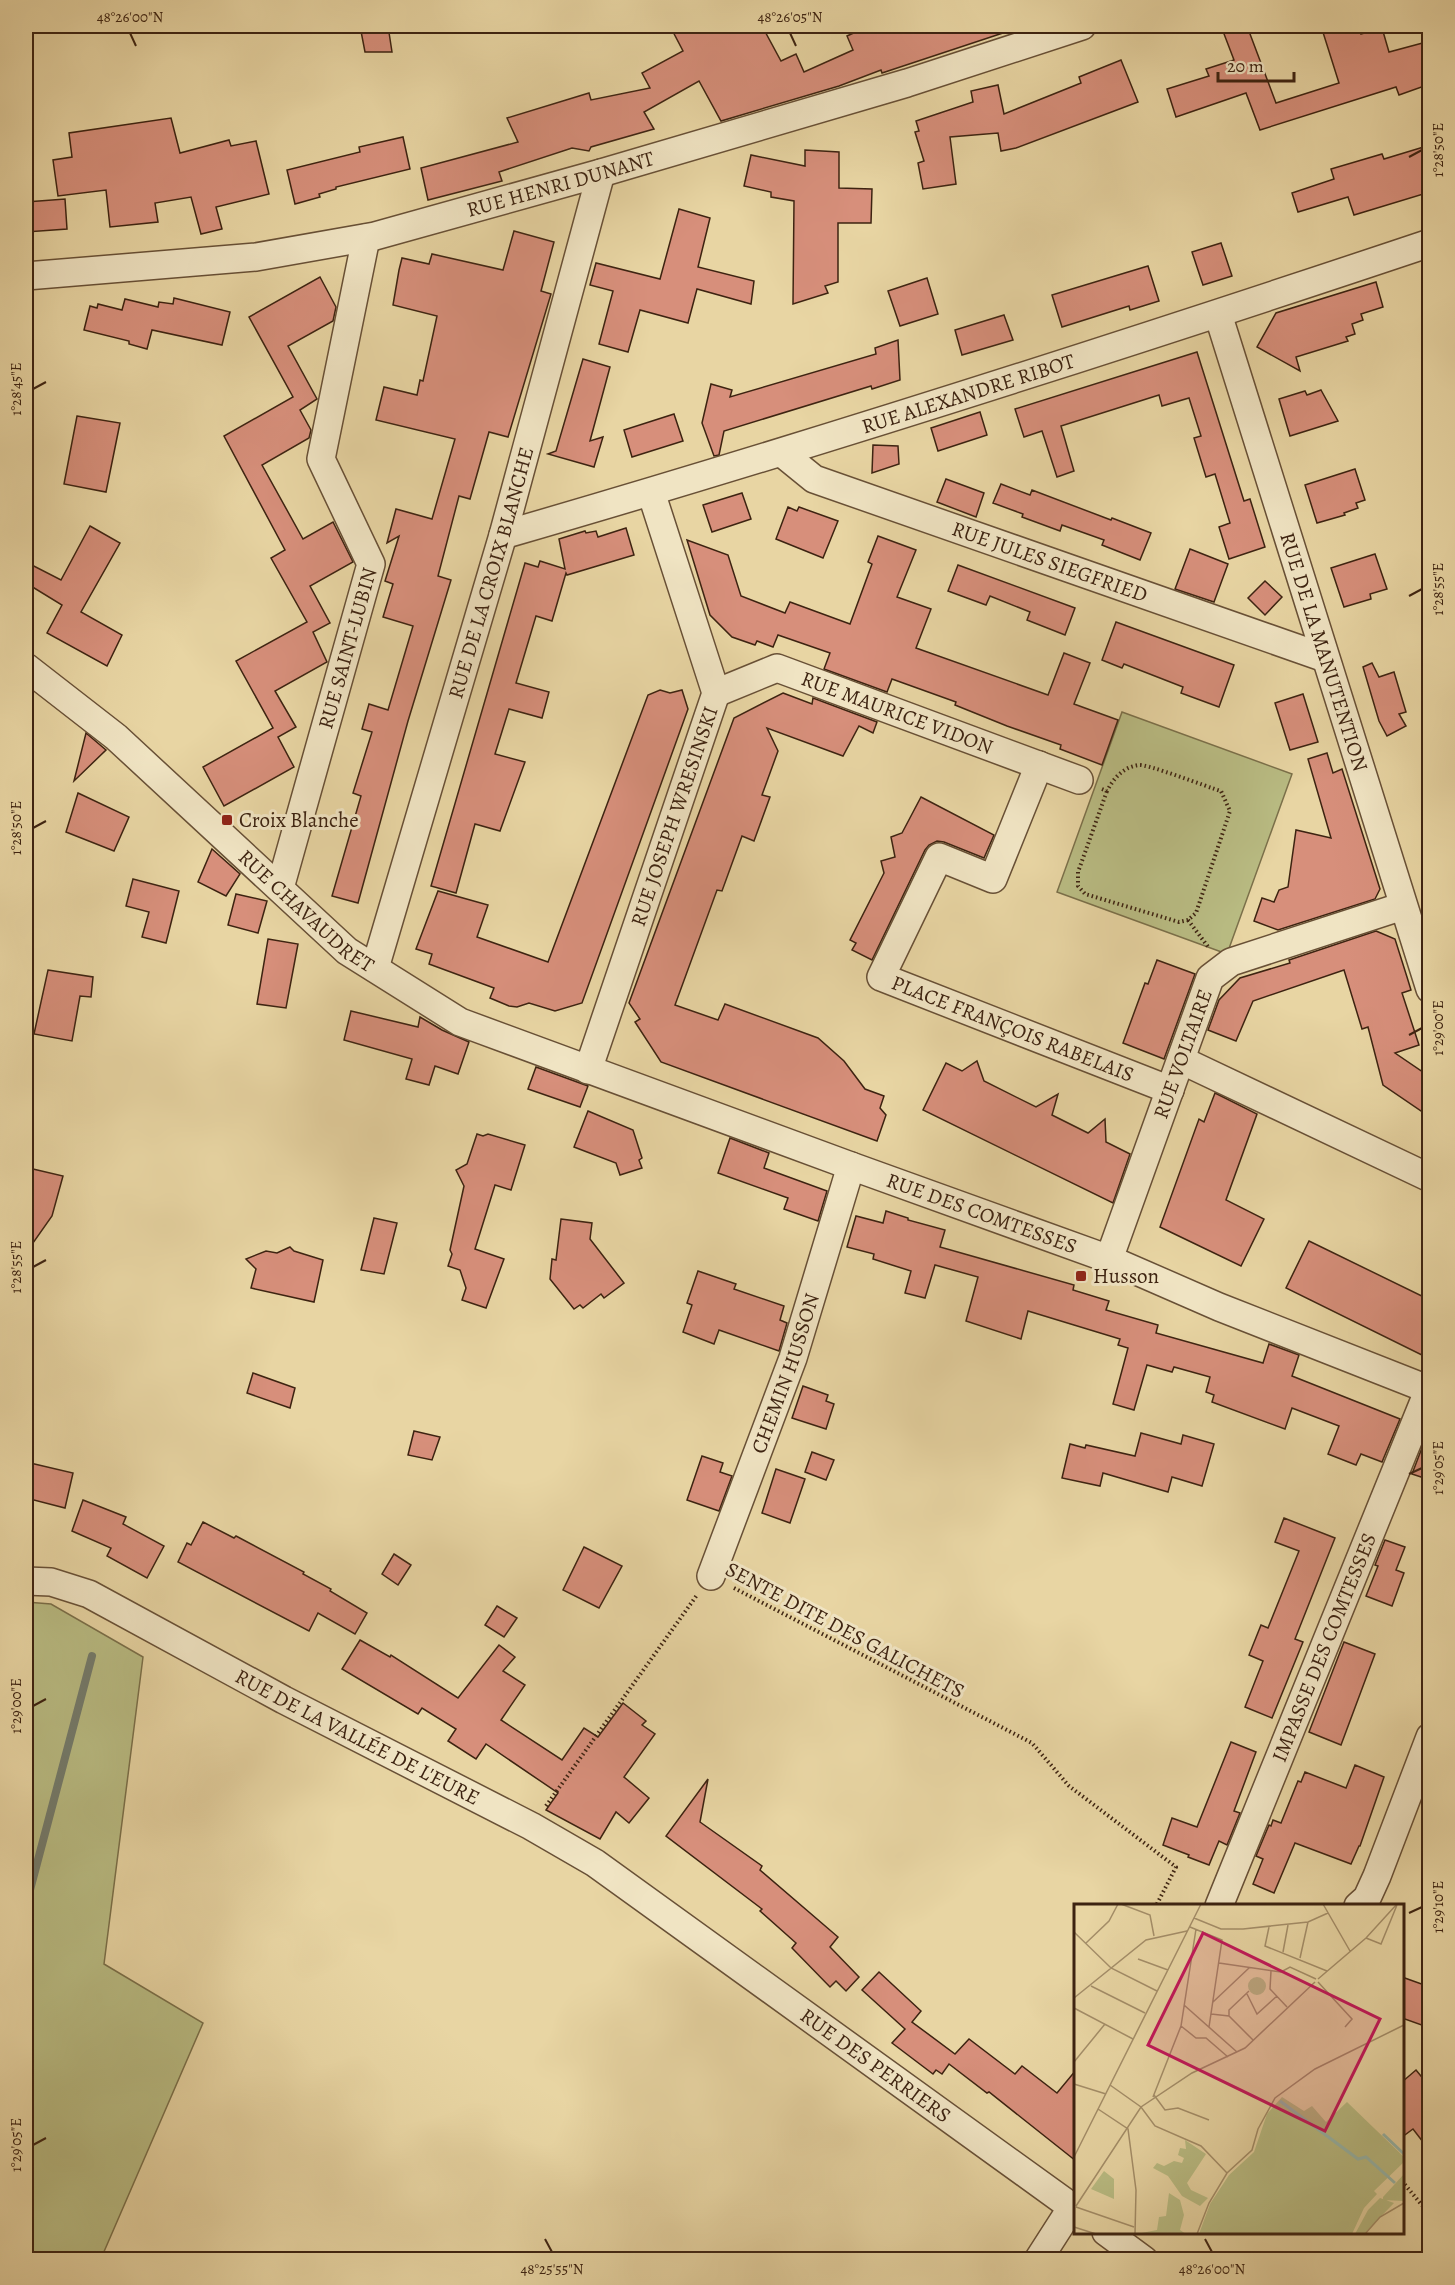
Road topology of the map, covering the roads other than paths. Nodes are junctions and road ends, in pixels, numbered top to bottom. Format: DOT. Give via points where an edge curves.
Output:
graph roads {
  1 [pos="1082,26"];
  2 [pos="601,173"];
  3 [pos="366,238"];
  4 [pos="1430,243"];
  5 [pos="26,276"];
  6 [pos="1218,314"];
  7 [pos="782,453"];
  8 [pos="651,492"];
  9 [pos="503,536"];
  10 [pos="1325,658"];
  11 [pos="26,667"];
  12 [pos="716,693"];
  13 [pos="1039,765"];
  14 [pos="1079,780"];
  15 [pos="280,888"];
  16 [pos="1403,906"];
  17 [pos="375,968"];
  18 [pos="1430,989"];
  19 [pos="1181,1060"];
  20 [pos="576,1064"];
  21 [pos="1170,1089"];
  22 [pos="851,1167"];
  23 [pos="1430,1178"];
  24 [pos="1109,1259"];
  25 [pos="1429,1390"];
  26 [pos="711,1576"];
  27 [pos="26,1581"];
  28 [pos="1430,1737"];
  29 [pos="1219,1904"];
  30 [pos="1359,1904"];
  31 [pos="677,1920"];
  32 [pos="1074,2209"];
  33 [pos="1109,2234"];
  34 [pos="1038,2259"];
  35 [pos="1144,2259"];
  1 -- 2 [label="street, RUE HENRI DUNANT" via="906,83"];
  2 -- 3 [label="street, RUE HENRI DUNANT"];
  2 -- 9 [label="street, RUE DE LA CROIX BLANCHE"];
  3 -- 5 [label="street, RUE HENRI DUNANT" via="256,257"];
  3 -- 15 [label="street, RUE SAINT-LUBIN" via="321,459 371,564"];
  4 -- 6 [label="street, RUE ALEXANDRE RIBOT"];
  6 -- 7 [label="street, RUE ALEXANDRE RIBOT"];
  6 -- 10 [label="street, RUE DE LA MANUTENTION"];
  7 -- 8 [label="street, RUE ALEXANDRE RIBOT"];
  7 -- 10 [label="street, RUE JULES SIEGFRIED" via="814,479"];
  8 -- 9 [label="street, RUE ALEXANDRE RIBOT"];
  8 -- 12 [label="street, RUE JOSEPH WRESINSKI"];
  9 -- 17 [label="street, RUE DE LA CROIX BLANCHE"];
  10 -- 16 [label="street, RUE DE LA MANUTENTION"];
  11 -- 15 [label="street, RUE CHAVAUDRET" via="116,737"];
  12 -- 13 [label="street, RUE MAURICE VIDON" via="777,668"];
  12 -- 20 [label="street, RUE JOSEPH WRESINSKI"];
  13 -- 14 [label="street, RUE MAURICE VIDON"];
  13 -- 21 [label="street, PLACE FRANÇOIS RABELAIS" via="993,879 939,856 881,977"];
  15 -- 17 [label="street, RUE CHAVAUDRET" via="347,951"];
  16 -- 18 [label="street, RUE DE LA MANUTENTION"];
  16 -- 19 [label="street, RUE VOLTAIRE" via="1231,962 1210,978"];
  17 -- 20 [label="street, RUE CHAVAUDRET" via="460,1022"];
  19 -- 21 [label="street, RUE VOLTAIRE"];
  19 -- 23 [label="street"];
  20 -- 22 [label="street, RUE DES COMTESSES"];
  21 -- 24 [label="street, RUE VOLTAIRE"];
  22 -- 24 [label="street, RUE DES COMTESSES"];
  22 -- 26 [label="street, CHEMIN HUSSON" via="793,1358"];
  24 -- 25 [label="street, RUE DES COMTESSES"];
  25 -- 29 [label="street, IMPASSE DES COMTESSES"];
  27 -- 31 [label="street, RUE DE LA VALLÉE DE L'EURE" via="51,1582 89,1594 284,1700 531,1826 595,1863"];
  28 -- 30 [label="street" via="1377,1876 1367,1898"];
  31 -- 32 [label="street, RUE DES PERRIERS"];
  32 -- 34 [label="street"];
  33 -- 35 [label="street"];
}
